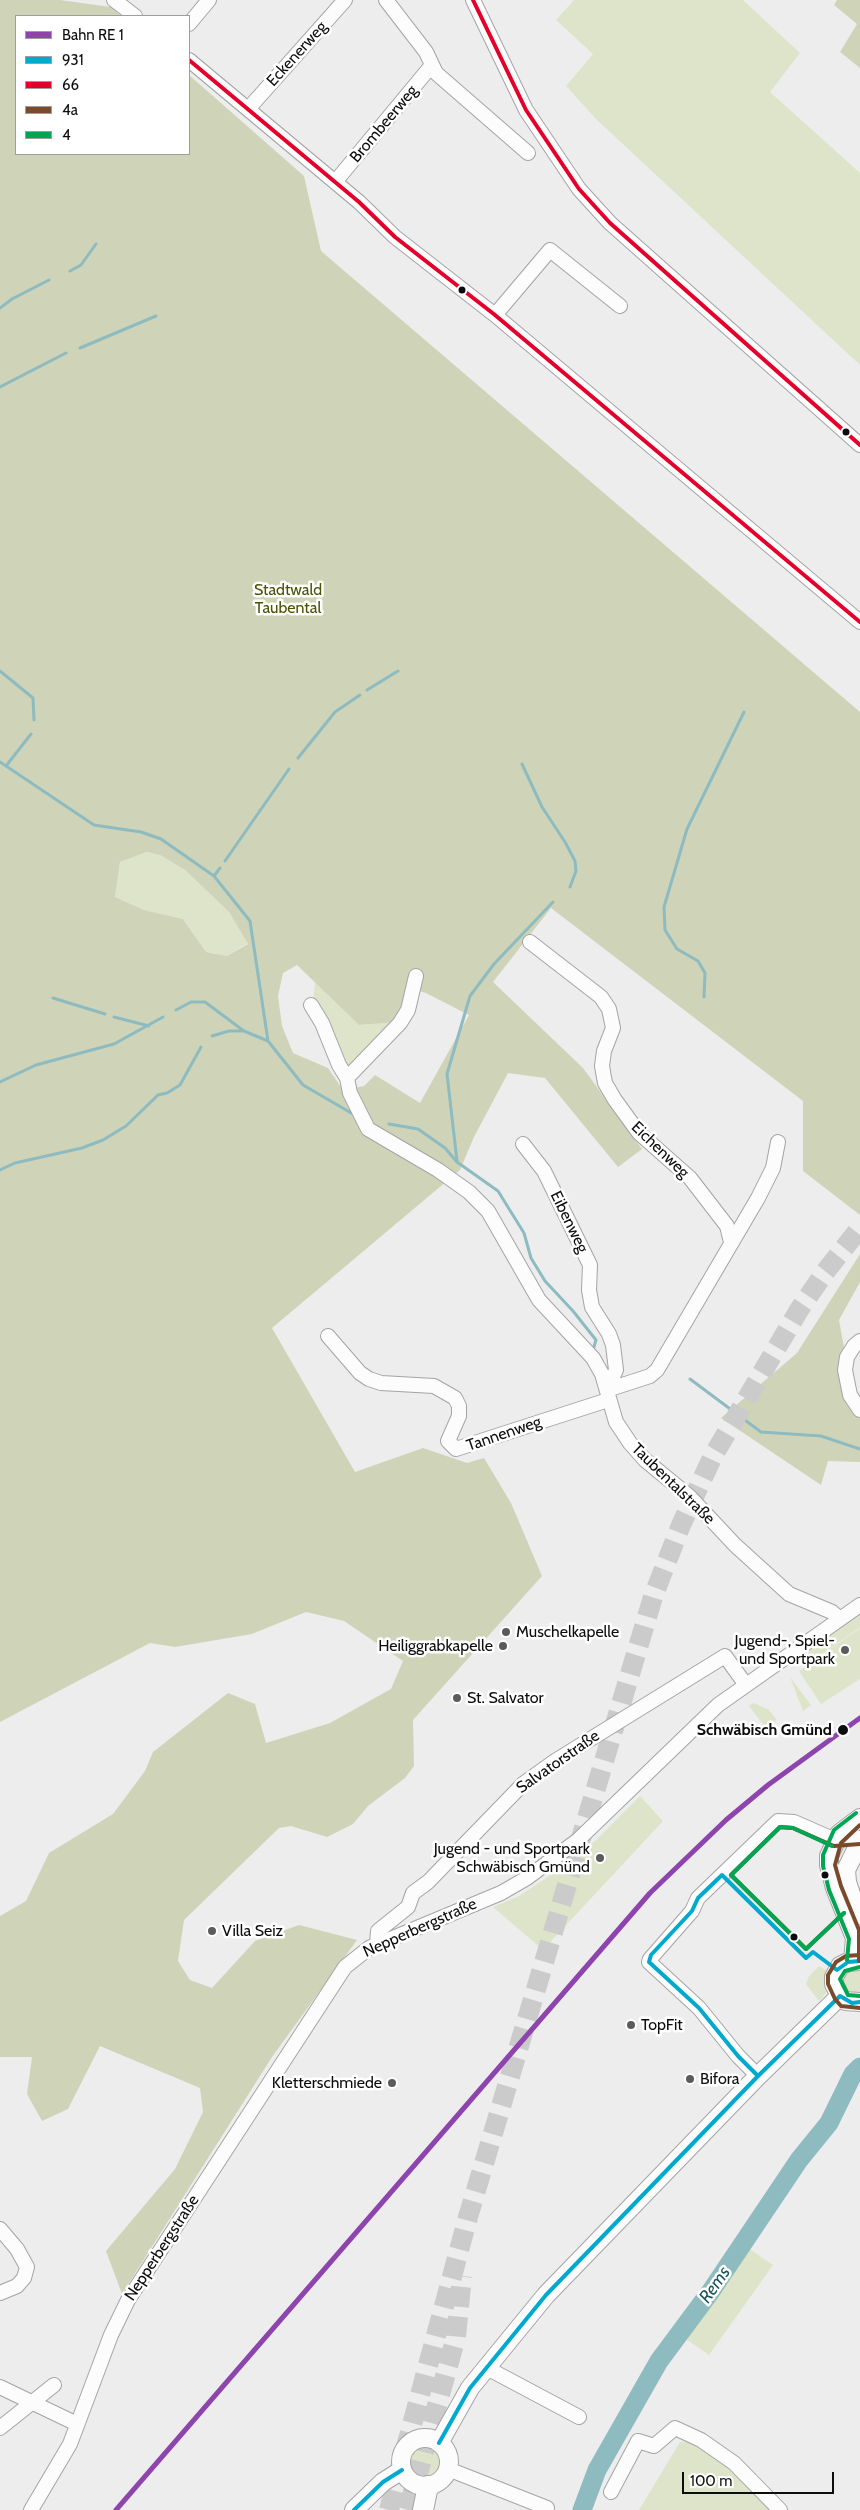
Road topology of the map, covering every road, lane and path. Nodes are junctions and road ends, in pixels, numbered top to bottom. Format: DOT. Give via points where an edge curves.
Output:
graph roads {
  1 [pos="114,0"];
  2 [pos="209,0"];
  3 [pos="345,0"];
  4 [pos="386,0"];
  5 [pos="473,0"];
  6 [pos="134,15"];
  7 [pos="190,23"];
  8 [pos="190,61"];
  9 [pos="432,65"];
  10 [pos="249,108"];
  11 [pos="528,153"];
  12 [pos="335,182"];
  13 [pos="620,306"];
  14 [pos="495,315"];
  15 [pos="860,445"];
  16 [pos="860,622"];
  17 [pos="530,942"];
  18 [pos="416,976"];
  19 [pos="311,1005"];
  20 [pos="347,1078"];
  21 [pos="778,1142"];
  22 [pos="523,1144"];
  23 [pos="731,1242"];
  24 [pos="328,1336"];
  25 [pos="860,1341"];
  26 [pos="608,1395"];
  27 [pos="860,1410"];
  28 [pos="860,1605"];
  29 [pos="840,1619"];
  30 [pos="746,1685"];
  31 [pos="860,1818"];
  32 [pos="860,1838"];
  33 [pos="835,1840"];
  34 [pos="860,1842"];
  35 [pos="860,1920"];
  36 [pos="377,1944"];
  37 [pos="856,1961"];
  38 [pos="840,1996"];
  39 [pos="860,2002"];
  40 [pos="758,2076"];
  41 [pos="0,2230"];
  42 [pos="0,2293"];
  43 [pos="485,2367"];
  44 [pos="54,2385"];
  45 [pos="0,2387"];
  46 [pos="32,2404"];
  47 [pos="579,2416"];
  48 [pos="77,2424"];
  49 [pos="0,2428"];
  50 [pos="439,2443"];
  51 [pos="448,2469"];
  52 [pos="402,2470"];
  53 [pos="428,2486"];
  54 [pos="611,2492"];
  55 [pos="31,2510"];
  56 [pos="354,2510"];
  57 [pos="424,2510"];
  58 [pos="546,2510"];
  59 [pos="780,2510"];
  1 -- 6 [label="street"];
  2 -- 7 [label="street"];
  3 -- 10 [label="street, Eckenerweg"];
  4 -- 9 [label="street" via="426,52"];
  5 -- 15 [label="street" via="526,110 578,190 610,223"];
  8 -- 10 [label="street"];
  9 -- 11 [label="street" via="436,73"];
  9 -- 12 [label="street, Brombeerweg"];
  10 -- 12 [label="street"];
  12 -- 14 [label="street" via="396,238"];
  13 -- 14 [label="street" via="550,250"];
  14 -- 16 [label="street"];
  17 -- 23 [label="street, Eichenweg" via="601,996 609,1009 613,1028 604,1051 605,1083 639,1133 690,1178 726,1226"];
  18 -- 20 [label="street" via="408,1010 400,1023"];
  19 -- 20 [label="street"];
  20 -- 26 [label="street, Taubentalstraße" via="350,1093 368,1129 438,1170 479,1201 494,1220 539,1300 593,1358"];
  21 -- 23 [label="street" via="773,1168"];
  22 -- 26 [label="street, Eibenweg" via="544,1171 590,1265 592,1307 613,1345 616,1370"];
  23 -- 26 [label="street" via="657,1370"];
  24 -- 26 [label="street, Tannenweg" via="369,1379 381,1383 434,1386 455,1398 459,1416 448,1441 456,1449"];
  25 -- 27 [label="street" via="847,1357 845,1370 850,1396"];
  26 -- 29 [label="street, Taubentalstraße" via="616,1422 645,1460 690,1497 735,1545 789,1594 832,1612"];
  28 -- 29 [label="street"];
  29 -- 30 [label="street, Nepperbergstraße"];
  30 -- 36 [label="street, Nepperbergstraße" via="698,1722 578,1840 527,1878"];
  30 -- 36 [label="street, Salvatorstraße" via="725,1656 523,1784 428,1882 413,1892 408,1907 378,1931"];
  31 -- 33 [label="main road" via="842,1830"];
  32 -- 33 [label="street"];
  33 -- 37 [label="main road" via="829,1864 834,1888 855,1938"];
  33 -- 40 [label="street" via="794,1822 778,1821 698,1898 692,1911 649,1962 699,2008"];
  34 -- 35 [label="main road" via="848,1863 846,1877"];
  36 -- 48 [label="street, Nepperbergstraße" via="361,1953 342,1972 144,2274 111,2335"];
  37 -- 38 [label="main road" via="840,1966 834,1976"];
  38 -- 39 [label="main road" via="852,2003"];
  38 -- 40 [label="main road"];
  40 -- 43 [label="main road" via="546,2295"];
  41 -- 42 [label="street" via="18,2249 27,2268 17,2286"];
  43 -- 47 [label="street"];
  43 -- 50 [label="main road"];
  44 -- 46 [label="street"];
  45 -- 46 [label="street"];
  46 -- 48 [label="street"];
  46 -- 49 [label="street"];
  48 -- 55 [label="street, Nepperbergstraße" via="62,2460"];
  50 -- 51 [label="main road" via="448,2455"];
  50 -- 52 [label="main road" via="425,2438 411,2443 402,2455"];
  51 -- 53 [label="main road" via="440,2481"];
  51 -- 58 [label="street"];
  52 -- 53 [label="main road" via="412,2483"];
  52 -- 56 [label="main road" via="383,2482"];
  53 -- 57 [label="highway"];
  54 -- 59 [label="street" via="638,2441 654,2446 674,2428 712,2447 734,2463"];
}
